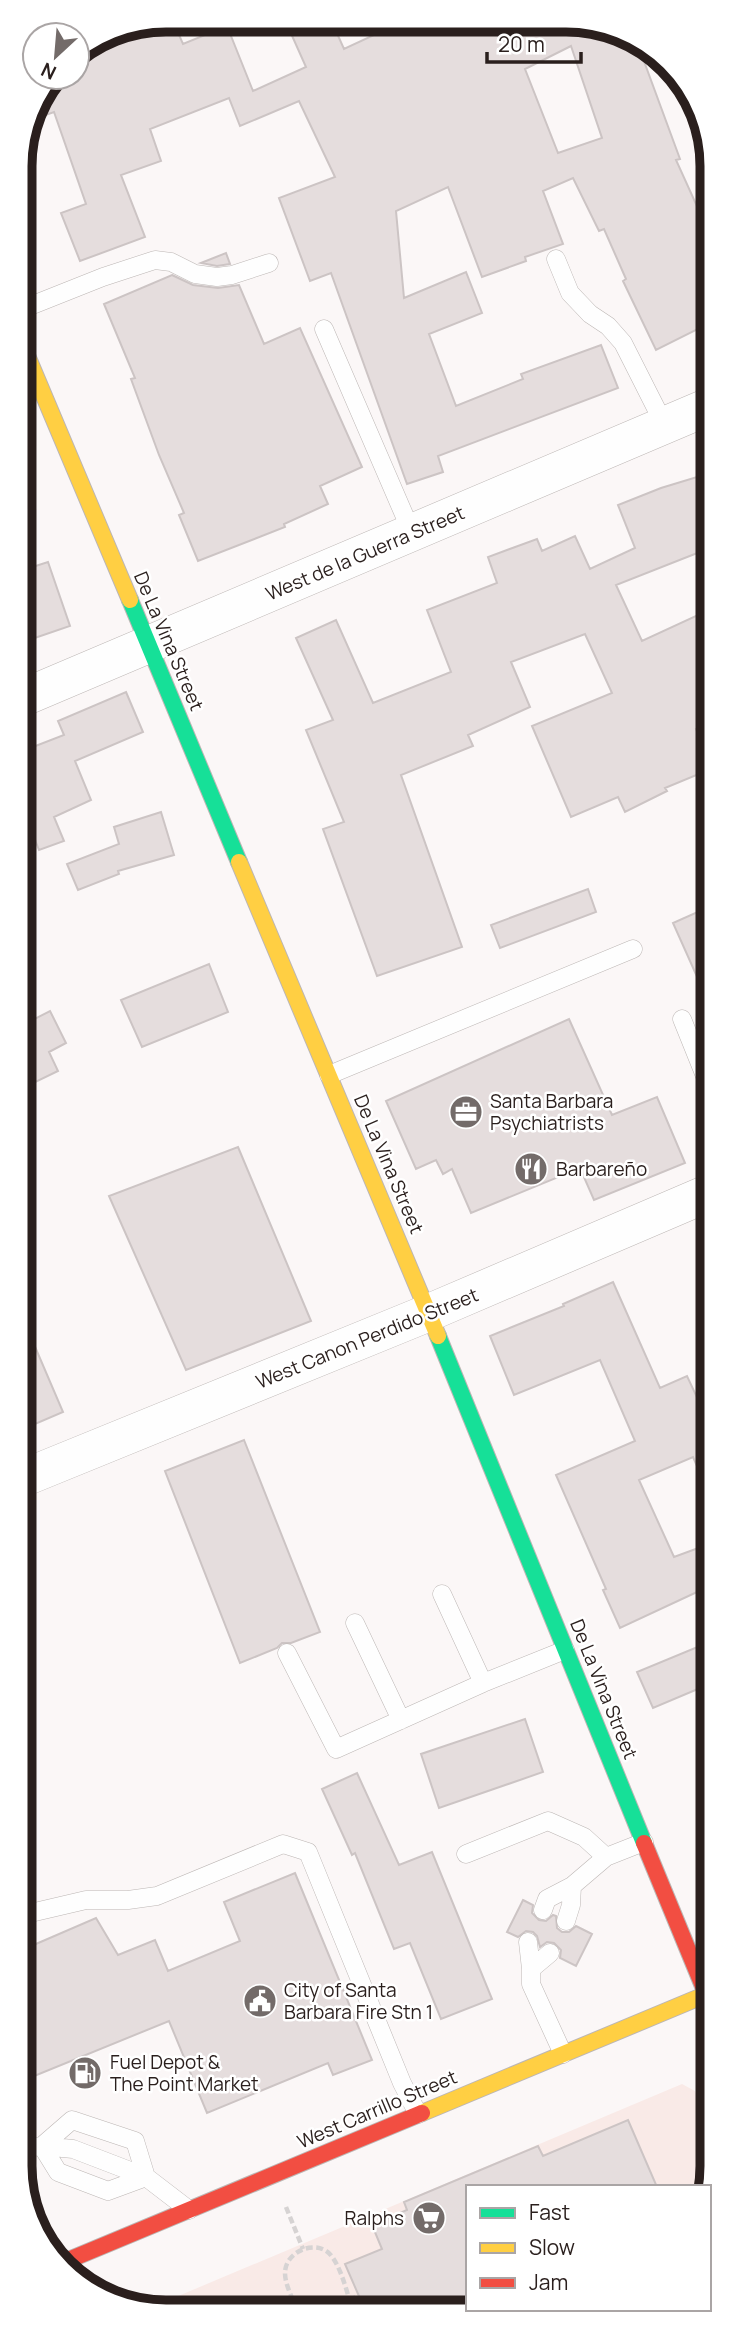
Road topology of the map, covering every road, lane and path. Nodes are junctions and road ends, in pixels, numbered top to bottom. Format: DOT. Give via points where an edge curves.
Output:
graph roads {
  1 [pos="556,259"];
  2 [pos="269,263"];
  3 [pos="32,305"];
  4 [pos="324,329"];
  5 [pos="32,368"];
  6 [pos="700,411"];
  7 [pos="666,426"];
  8 [pos="412,533"];
  9 [pos="148,645"];
  10 [pos="32,694"];
  11 [pos="633,949"];
  12 [pos="682,1019"];
  13 [pos="700,1064"];
  14 [pos="329,1075"];
  15 [pos="700,1197"];
  16 [pos="428,1313"];
  17 [pos="32,1475"];
  18 [pos="442,1594"];
  19 [pos="355,1623"];
  20 [pos="565,1650"];
  21 [pos="287,1653"];
  22 [pos="483,1683"];
  23 [pos="401,1720"];
  24 [pos="644,1842"];
  25 [pos="466,1854"];
  26 [pos="606,1857"];
  27 [pos="572,1886"];
  28 [pos="543,1910"];
  29 [pos="32,1913"];
  30 [pos="566,1921"];
  31 [pos="528,1942"];
  32 [pos="550,1953"];
  33 [pos="531,1969"];
  34 [pos="700,1974"];
  35 [pos="700,2002"];
  36 [pos="563,2054"];
  37 [pos="418,2114"];
  38 [pos="42,2146"];
  39 [pos="32,2147"];
  40 [pos="274,2175"];
  41 [pos="146,2177"];
  42 [pos="189,2210"];
  43 [pos="303,2249"];
  44 [pos="70,2260"];
  45 [pos="359,2296"];
  46 [pos="294,2300"];
  47 [pos="349,2300"];
  1 -- 7 [label="lane" via="570,293 624,342"];
  2 -- 3 [label="lane" via="217,277 155,260"];
  4 -- 8 [label="lane"];
  5 -- 9 [label="main road, De La Vina Street"];
  6 -- 7 [label="street, West de la Guerra Street"];
  7 -- 8 [label="street, West de la Guerra Street"];
  8 -- 9 [label="street, West de la Guerra Street"];
  9 -- 10 [label="street, West de la Guerra Street"];
  9 -- 14 [label="main road, De La Vina Street"];
  11 -- 14 [label="lane"];
  12 -- 13 [label="lane"];
  14 -- 16 [label="main road, De La Vina Street"];
  15 -- 16 [label="street, West Canon Perdido Street"];
  16 -- 17 [label="street, West Canon Perdido Street"];
  16 -- 20 [label="main road, De La Vina Street"];
  18 -- 22 [label="lane"];
  19 -- 23 [label="lane"];
  20 -- 22 [label="lane"];
  20 -- 24 [label="main road, De La Vina Street"];
  21 -- 23 [label="lane" via="336,1749"];
  22 -- 23 [label="lane"];
  24 -- 26 [label="lane"];
  24 -- 34 [label="main road, De La Vina Street"];
  25 -- 26 [label="lane" via="548,1821 584,1838"];
  26 -- 27 [label="lane"];
  27 -- 28 [label="lane" via="547,1899"];
  27 -- 30 [label="lane"];
  29 -- 37 [label="lane" via="86,1900 157,1896 283,1844 308,1852"];
  31 -- 33 [label="lane"];
  32 -- 33 [label="lane"];
  33 -- 36 [label="lane" via="531,1984"];
  35 -- 36 [label="main road, West Carrillo Street"];
  36 -- 37 [label="main road, West Carrillo Street"];
  37 -- 40 [label="main road, West Carrillo Street"];
  38 -- 39 [label="lane"];
  38 -- 41 [label="lane" via="73,2149"];
  38 -- 41 [label="lane" via="58,2172 108,2191"];
  38 -- 41 [label="lane" via="72,2120 135,2141"];
  40 -- 42 [label="main road, West Carrillo Street"];
  40 -- 43 [label="path"];
  41 -- 42 [label="lane"];
  42 -- 44 [label="main road, West Carrillo Street"];
  43 -- 46 [label="path" via="292,2257 285,2274"];
  43 -- 47 [label="path" via="319,2248 333,2258"];
  45 -- 47 [label="path"];
}
